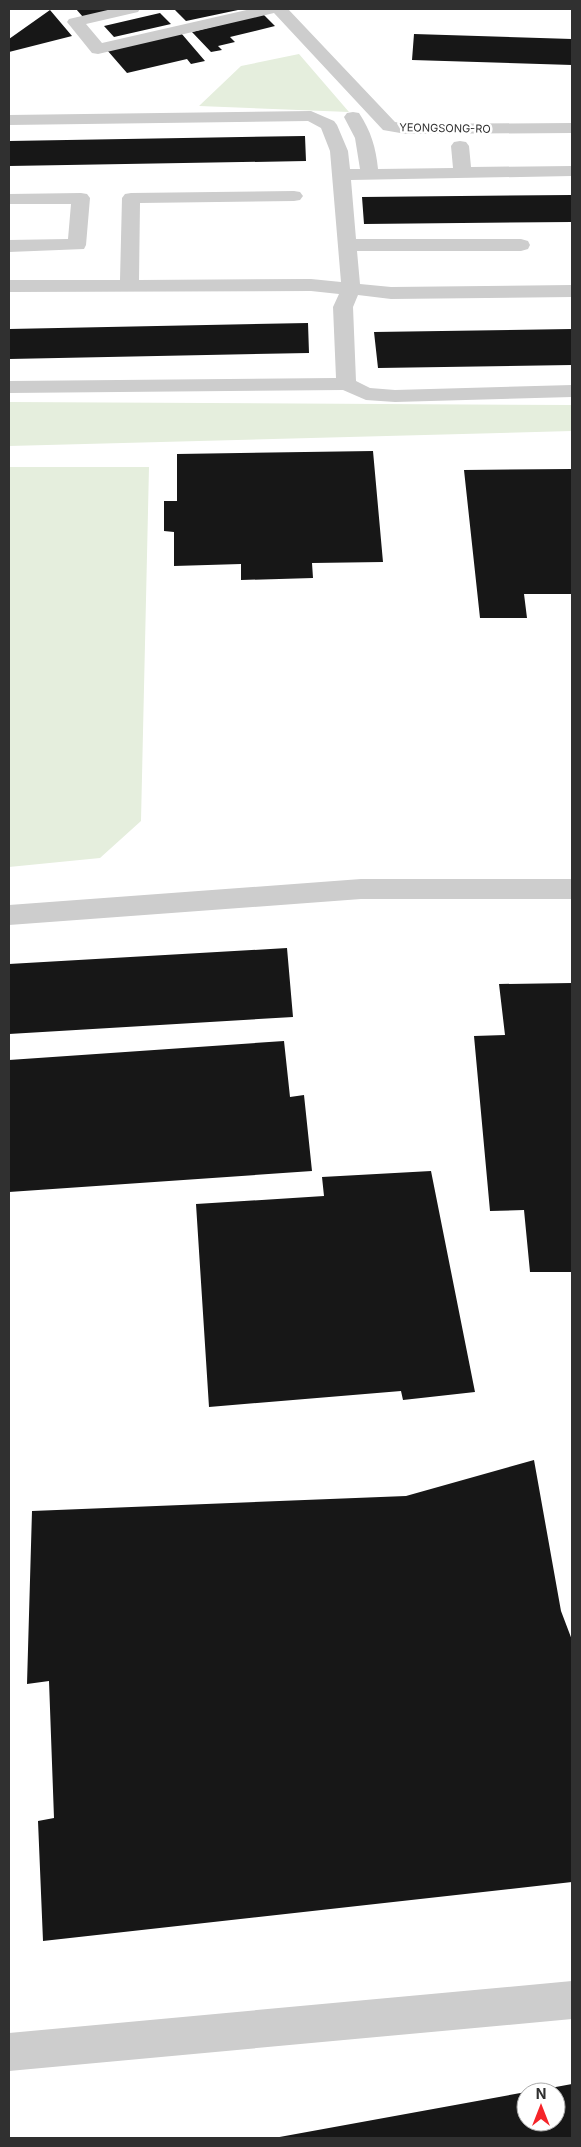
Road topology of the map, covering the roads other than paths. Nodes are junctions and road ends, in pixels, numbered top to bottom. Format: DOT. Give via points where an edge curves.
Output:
graph roads {
  1 [pos="132,9"];
  2 [pos="271,9"];
  3 [pos="279,9"];
  4 [pos="353,117"];
  5 [pos="9,120"];
  6 [pos="572,128"];
  7 [pos="460,146"];
  8 [pos="572,171"];
  9 [pos="463,173"];
  10 [pos="370,174"];
  11 [pos="341,175"];
  12 [pos="294,196"];
  13 [pos="9,199"];
  14 [pos="346,245"];
  15 [pos="521,245"];
  16 [pos="9,246"];
  17 [pos="9,286"];
  18 [pos="129,286"];
  19 [pos="350,288"];
  20 [pos="572,292"];
  21 [pos="346,384"];
  22 [pos="9,387"];
  23 [pos="572,391"];
  24 [pos="572,889"];
  25 [pos="9,916"];
  26 [pos="572,2000"];
  27 [pos="9,2052"];
  1 -- 2 [label="street" via="75,22 98,49"];
  3 -- 6 [label="street, YEONGSONG-RO" via="389,126 406,129"];
  4 -- 10 [label="street" via="366,141"];
  5 -- 11 [label="street" via="311,116 328,125 335,137"];
  7 -- 9 [label="street"];
  8 -- 9 [label="street"];
  9 -- 10 [label="street"];
  10 -- 11 [label="street"];
  11 -- 14 [label="street"];
  12 -- 18 [label="street" via="131,198"];
  13 -- 16 [label="street" via="81,198 77,245"];
  14 -- 15 [label="street"];
  14 -- 19 [label="street"];
  17 -- 18 [label="street"];
  18 -- 19 [label="street" via="311,285"];
  19 -- 20 [label="street" via="391,293"];
  19 -- 21 [label="street" via="342,306"];
  21 -- 22 [label="street"];
  21 -- 23 [label="street" via="366,394 395,396"];
  24 -- 25 [label="street" via="361,889"];
  26 -- 27 [label="street"];
}
